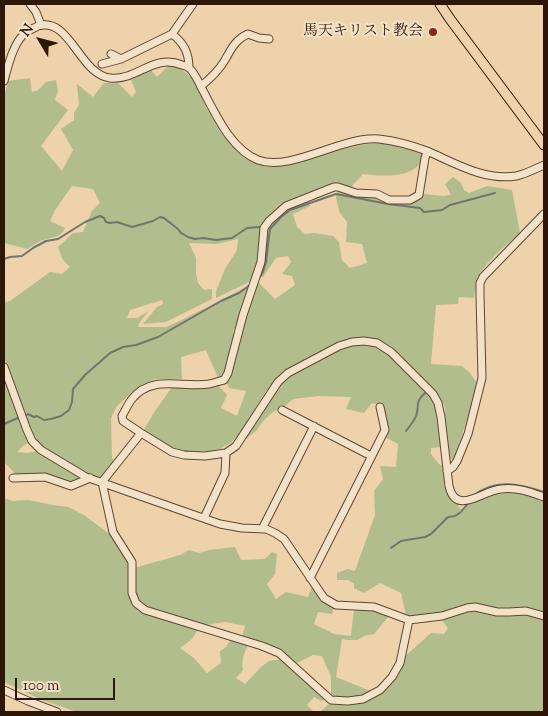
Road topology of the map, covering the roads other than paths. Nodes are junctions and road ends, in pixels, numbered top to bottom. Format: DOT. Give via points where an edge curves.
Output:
graph roads {
  1 [pos="30,4"];
  2 [pos="192,4"];
  3 [pos="440,4"];
  4 [pos="41,25"];
  5 [pos="172,34"];
  6 [pos="269,39"];
  7 [pos="111,54"];
  8 [pos="121,59"];
  9 [pos="102,64"];
  10 [pos="189,68"];
  11 [pos="4,80"];
  12 [pos="201,86"];
  13 [pos="544,145"];
  14 [pos="427,152"];
  15 [pos="544,165"];
  16 [pos="544,214"];
  17 [pos="4,367"];
  18 [pos="380,407"];
  19 [pos="282,410"];
  20 [pos="314,426"];
  21 [pos="141,433"];
  22 [pos="226,453"];
  23 [pos="371,456"];
  24 [pos="447,471"];
  25 [pos="13,478"];
  26 [pos="90,478"];
  27 [pos="102,482"];
  28 [pos="544,497"];
  29 [pos="204,518"];
  30 [pos="262,529"];
  31 [pos="310,578"];
  32 [pos="544,616"];
  33 [pos="409,620"];
  34 [pos="4,690"];
  35 [pos="57,712"];
  1 -- 4 [label="street"];
  2 -- 5 [label="street"];
  3 -- 13 [label="main road"];
  4 -- 10 [label="street" via="52,26 64,34 89,66 102,76 120,77 163,62 177,62"];
  4 -- 11 [label="street" via="28,30 20,38"];
  5 -- 8 [label="street"];
  5 -- 10 [label="street" via="188,53"];
  6 -- 12 [label="street" via="244,35"];
  7 -- 8 [label="street"];
  8 -- 9 [label="street"];
  10 -- 12 [label="street"];
  12 -- 14 [label="street" via="233,141 250,156 263,161 290,160 368,139 405,144"];
  14 -- 15 [label="street" via="490,176 516,176"];
  14 -- 21 [label="street" via="421,190 415,198 390,200 377,194 334,187 286,206 269,221 264,228 261,262 224,380 207,384 164,383 142,390 122,416"];
  16 -- 24 [label="street" via="482,277 482,378 468,434 457,461"];
  17 -- 26 [label="street" via="32,441 41,450"];
  18 -- 23 [label="street" via="385,430"];
  19 -- 20 [label="street"];
  20 -- 23 [label="street"];
  20 -- 30 [label="street"];
  21 -- 22 [label="street" via="172,452 184,455"];
  21 -- 27 [label="street"];
  22 -- 24 [label="street" via="236,446 278,382 288,373 339,346 364,341 377,343 391,352 433,394 441,417"];
  22 -- 29 [label="street" via="225,473"];
  23 -- 31 [label="street"];
  24 -- 28 [label="street" via="452,496 464,502 502,488 525,490"];
  25 -- 26 [label="street" via="45,477 72,486"];
  26 -- 27 [label="street"];
  27 -- 29 [label="street"];
  27 -- 33 [label="street" via="113,532 132,562 132,593 136,603 145,610 279,653 332,700 363,699 380,690 400,663"];
  29 -- 30 [label="street" via="220,524"];
  30 -- 31 [label="street" via="284,539"];
  31 -- 33 [label="street" via="324,598 336,605 374,608"];
  32 -- 33 [label="street" via="526,611 497,612 475,607"];
  34 -- 35 [label="street"];
}
